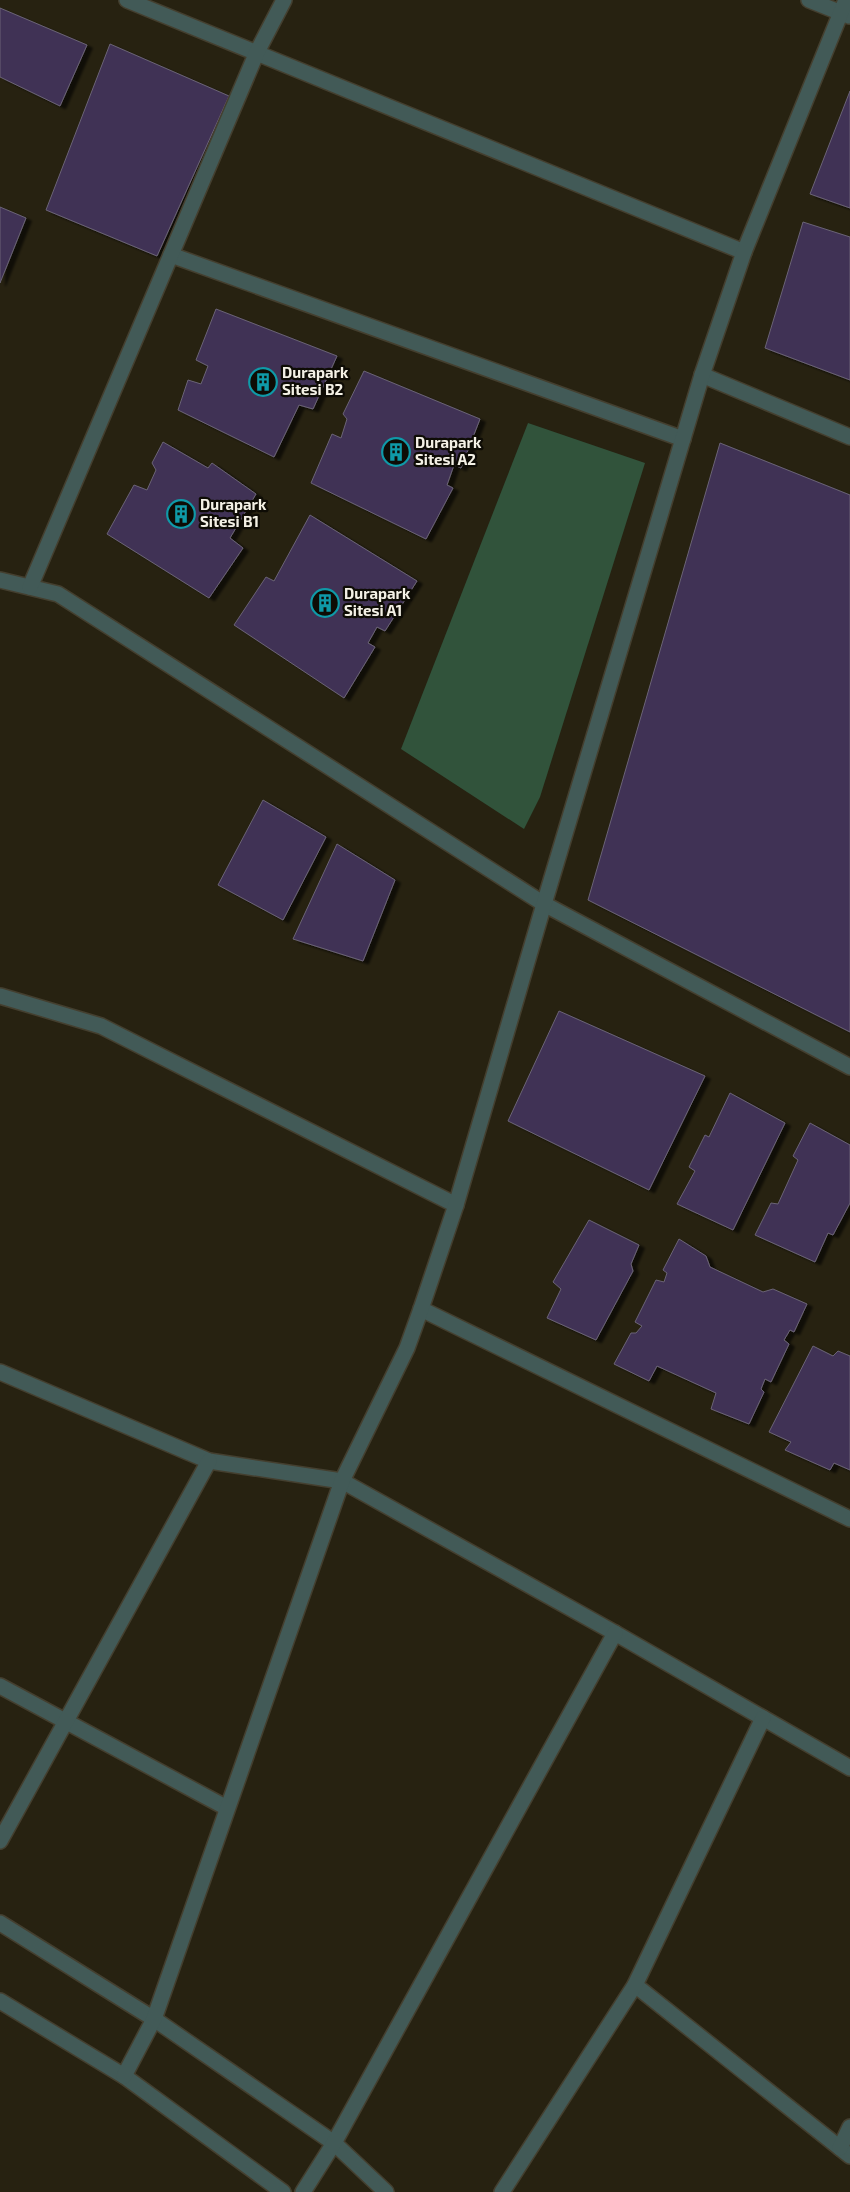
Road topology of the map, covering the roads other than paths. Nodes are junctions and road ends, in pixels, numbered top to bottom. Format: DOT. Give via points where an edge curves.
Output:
graph roads {
  1 [pos="128,0"];
  2 [pos="284,0"];
  3 [pos="809,0"];
  4 [pos="846,9"];
  5 [pos="257,52"];
  6 [pos="744,252"];
  7 [pos="171,255"];
  8 [pos="702,375"];
  9 [pos="850,437"];
  10 [pos="683,439"];
  11 [pos="0,580"];
  12 [pos="30,587"];
  13 [pos="544,904"];
  14 [pos="0,996"];
  15 [pos="850,1067"];
  16 [pos="456,1205"];
  17 [pos="421,1309"];
  18 [pos="0,1372"];
  19 [pos="209,1461"];
  20 [pos="342,1481"];
  21 [pos="850,1519"];
  22 [pos="614,1632"];
  23 [pos="0,1686"];
  24 [pos="763,1718"];
  25 [pos="66,1721"];
  26 [pos="850,1768"];
  27 [pos="227,1808"];
  28 [pos="0,1841"];
  29 [pos="0,1922"];
  30 [pos="635,1984"];
  31 [pos="0,2001"];
  32 [pos="154,2019"];
  33 [pos="124,2076"];
  34 [pos="850,2127"];
  35 [pos="334,2143"];
  36 [pos="845,2152"];
  37 [pos="283,2192"];
  38 [pos="303,2192"];
  39 [pos="386,2192"];
  40 [pos="502,2192"];
  1 -- 5 [label="street"];
  2 -- 5 [label="street"];
  3 -- 4 [label="street"];
  4 -- 6 [label="street"];
  5 -- 6 [label="street"];
  5 -- 7 [label="street"];
  6 -- 8 [label="street"];
  7 -- 10 [label="street"];
  7 -- 12 [label="street"];
  8 -- 9 [label="street"];
  8 -- 10 [label="street"];
  10 -- 13 [label="street"];
  11 -- 12 [label="street"];
  12 -- 13 [label="street" via="58,594"];
  13 -- 15 [label="street"];
  13 -- 16 [label="street"];
  14 -- 16 [label="street" via="101,1026"];
  16 -- 17 [label="street"];
  17 -- 20 [label="street" via="407,1348"];
  17 -- 21 [label="street"];
  18 -- 19 [label="street"];
  19 -- 20 [label="street"];
  19 -- 25 [label="street"];
  20 -- 22 [label="street"];
  20 -- 27 [label="street"];
  22 -- 24 [label="street"];
  22 -- 35 [label="street"];
  23 -- 25 [label="street"];
  24 -- 26 [label="street"];
  24 -- 30 [label="street"];
  25 -- 27 [label="street"];
  25 -- 28 [label="street"];
  27 -- 32 [label="street"];
  29 -- 32 [label="street"];
  30 -- 36 [label="street"];
  30 -- 40 [label="street"];
  31 -- 33 [label="street"];
  32 -- 33 [label="street"];
  32 -- 35 [label="street"];
  33 -- 37 [label="street"];
  34 -- 36 [label="street"];
  35 -- 38 [label="street"];
  35 -- 39 [label="street"];
}
